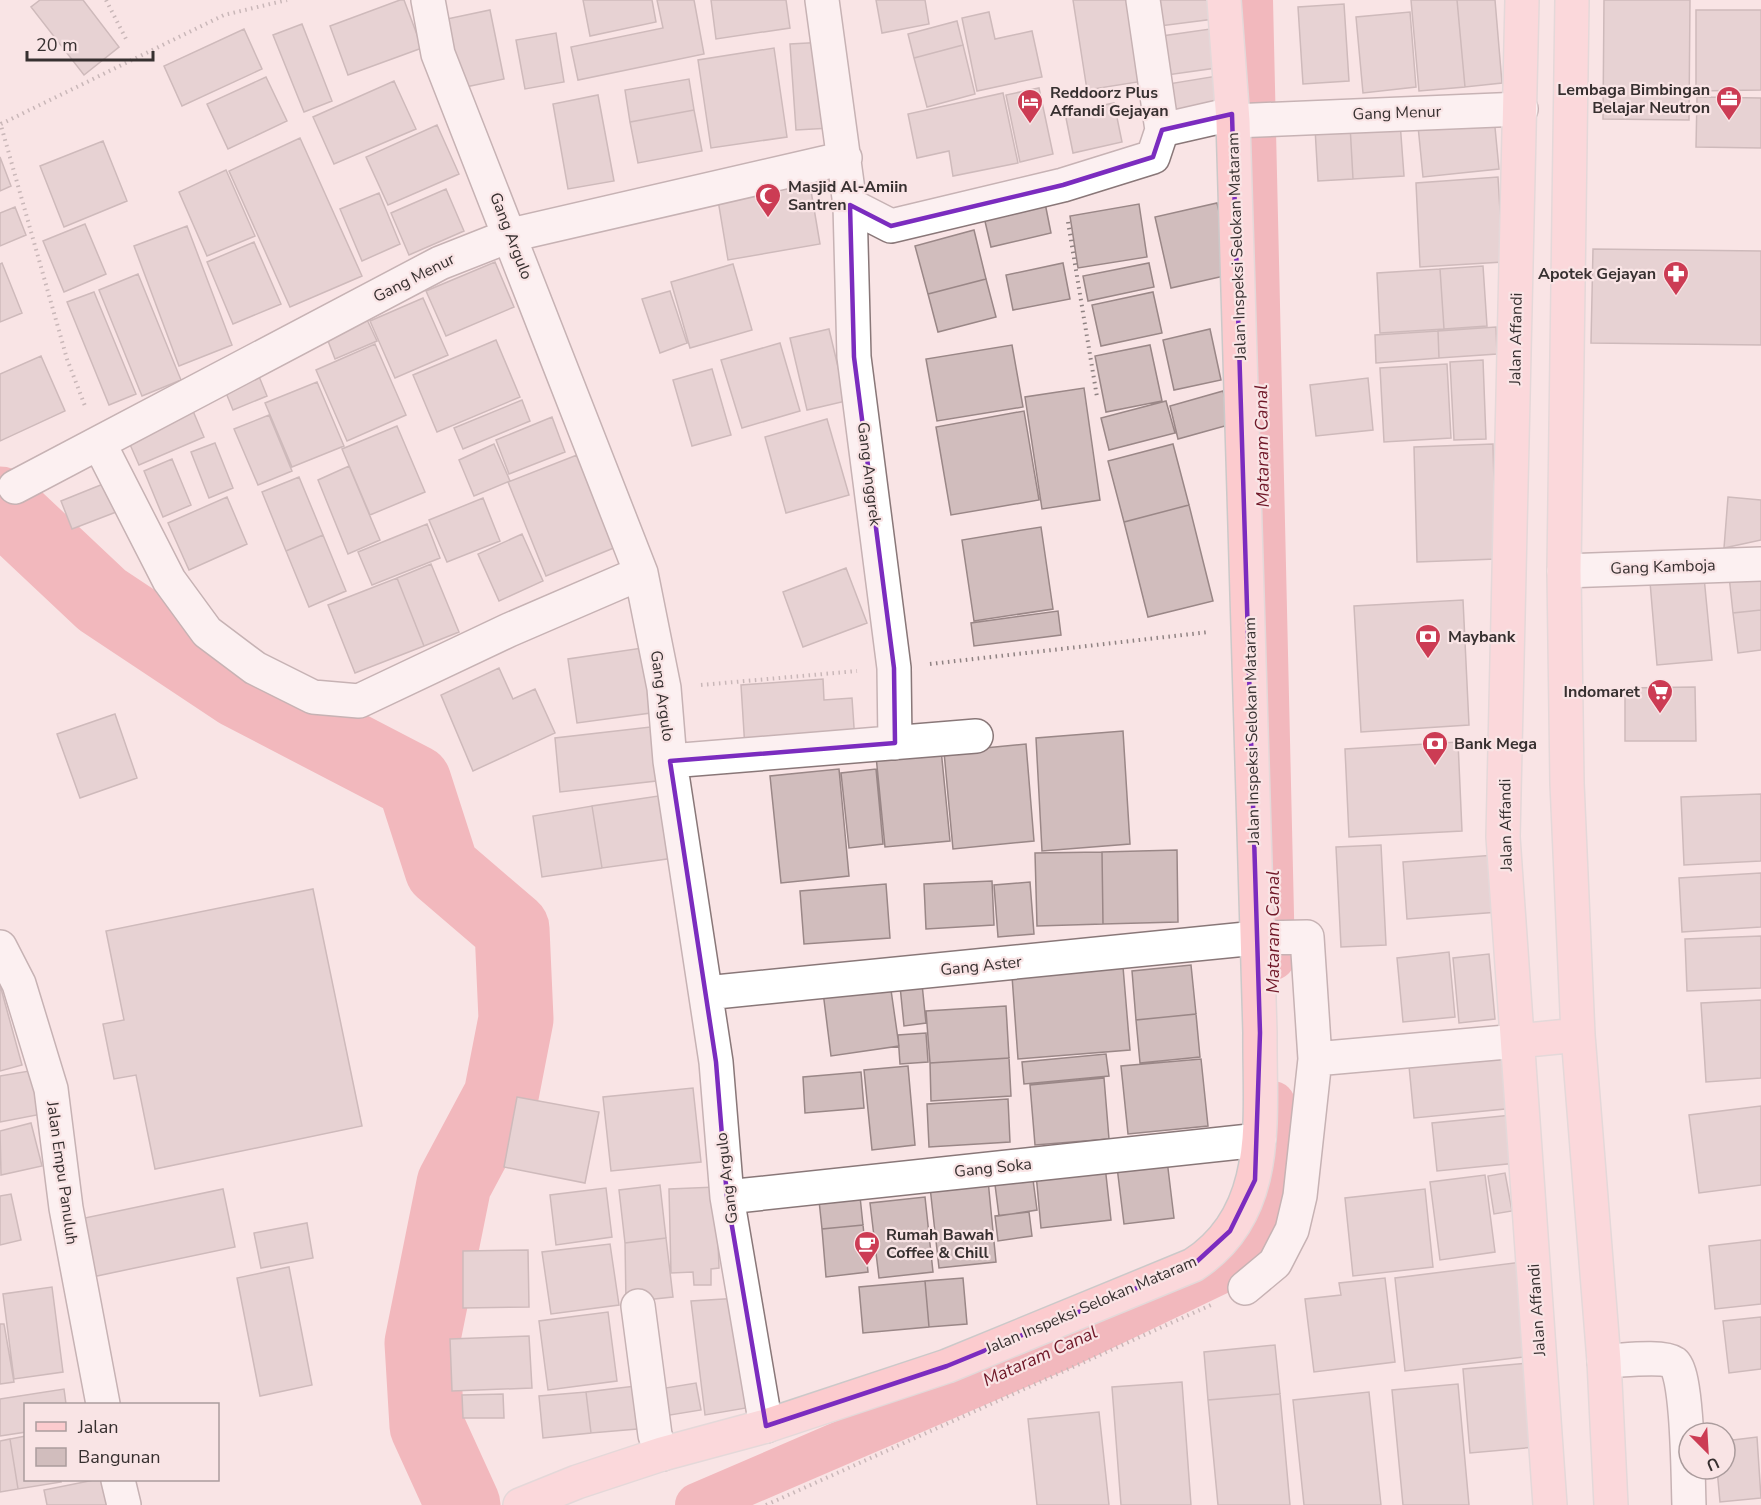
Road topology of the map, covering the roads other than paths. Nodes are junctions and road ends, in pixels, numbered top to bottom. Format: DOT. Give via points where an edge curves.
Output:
graph roads {
  1 [pos="428,0"];
  2 [pos="822,0"];
  3 [pos="1143,0"];
  4 [pos="1224,0"];
  5 [pos="1522,0"];
  6 [pos="1572,0"];
  7 [pos="1521,109"];
  8 [pos="1246,118"];
  9 [pos="1162,130"];
  10 [pos="845,158"];
  11 [pos="850,205"];
  12 [pos="511,235"];
  13 [pos="99,443"];
  14 [pos="15,487"];
  15 [pos="1761,564"];
  16 [pos="1564,571"];
  17 [pos="641,573"];
  18 [pos="976,736"];
  19 [pos="895,742"];
  20 [pos="670,761"];
  21 [pos="1260,938"];
  22 [pos="0,947"];
  23 [pos="706,993"];
  24 [pos="1578,1035"];
  25 [pos="1518,1041"];
  26 [pos="1315,1059"];
  27 [pos="1259,1140"];
  28 [pos="728,1197"];
  29 [pos="1245,1288"];
  30 [pos="638,1306"];
  31 [pos="1604,1361"];
  32 [pos="103,1403"];
  33 [pos="766,1426"];
  34 [pos="662,1454"];
  35 [pos="118,1481"];
  36 [pos="124,1505"];
  37 [pos="520,1505"];
  38 [pos="1551,1505"];
  39 [pos="1611,1505"];
  40 [pos="1689,1505"];
  1 -- 12 [label="street, Gang Argulo" via="438,54"];
  2 -- 10 [label="street, Gang Anggrek"];
  3 -- 9 [label="street"];
  4 -- 8 [label="main road, Jalan Inspeksi Selokan Mataram"];
  5 -- 7 [label="main road, Jalan Affandi"];
  6 -- 16 [label="main road"];
  7 -- 8 [label="street, Gang Menur"];
  7 -- 25 [label="main road, Jalan Affandi" via="1503,837"];
  8 -- 9 [label="street"];
  8 -- 21 [label="main road, Jalan Inspeksi Selokan Mataram" via="1250,627"];
  9 -- 11 [label="street" via="1153,157 1063,185 891,226"];
  10 -- 11 [label="street, Gang Anggrek"];
  10 -- 12 [label="street, Gang Menur"];
  11 -- 19 [label="street, Gang Anggrek" via="854,357 894,668"];
  12 -- 13 [label="street, Gang Menur" via="440,263"];
  12 -- 17 [label="street, Gang Argulo"];
  13 -- 14 [label="street, Gang Menur"];
  13 -- 17 [label="street" via="169,580 207,632 255,668 313,698 359,700"];
  15 -- 16 [label="street, Gang Kamboja"];
  16 -- 24 [label="main road" via="1567,783"];
  17 -- 20 [label="street, Gang Argulo" via="664,688"];
  18 -- 19 [label="street"];
  19 -- 20 [label="street"];
  20 -- 23 [label="street, Gang Argulo"];
  21 -- 23 [label="street, Gang Aster"];
  21 -- 26 [label="street, Gang Aster" via="1308,938"];
  21 -- 27 [label="main road, Jalan Inspeksi Selokan Mataram"];
  22 -- 32 [label="street, Jalan Empu Panuluh" via="19,984 51,1089 66,1208"];
  23 -- 28 [label="street, Gang Argulo"];
  24 -- 25 [label="main road"];
  24 -- 31 [label="main road"];
  25 -- 26 [label="street"];
  25 -- 38 [label="main road, Jalan Affandi"];
  26 -- 29 [label="street" via="1300,1196 1292,1230 1275,1263"];
  27 -- 28 [label="street, Gang Soka"];
  27 -- 33 [label="main road, Jalan Inspeksi Selokan Mataram" via="1255,1180 1244,1205 1230,1231 1193,1265 947,1366"];
  28 -- 33 [label="street, Gang Argulo"];
  30 -- 34 [label="street" via="655,1435"];
  31 -- 39 [label="main road"];
  31 -- 40 [label="street" via="1664,1359 1674,1363 1682,1376"];
  33 -- 34 [label="main road, Jalan Inspeksi Selokan Mataram"];
  34 -- 37 [label="main road, Jalan Inspeksi Selokan Mataram"];
  35 -- 36 [label="street"];
}
